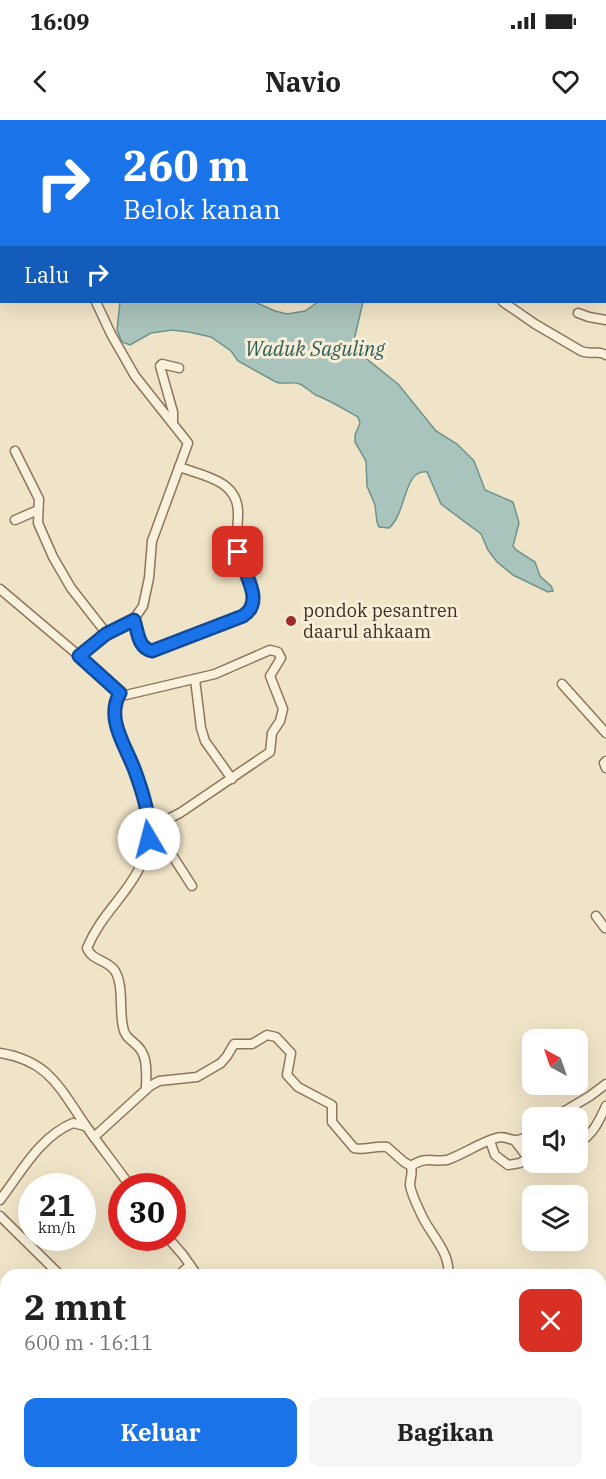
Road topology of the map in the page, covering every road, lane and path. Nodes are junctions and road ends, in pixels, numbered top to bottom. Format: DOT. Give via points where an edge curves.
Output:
graph roads {
  1 [pos="96,303"];
  2 [pos="504,303"];
  3 [pos="579,313"];
  4 [pos="606,320"];
  5 [pos="606,355"];
  6 [pos="179,368"];
  7 [pos="173,423"];
  8 [pos="15,450"];
  9 [pos="179,466"];
  10 [pos="38,510"];
  11 [pos="15,520"];
  12 [pos="0,589"];
  13 [pos="134,620"];
  14 [pos="106,634"];
  15 [pos="79,656"];
  16 [pos="195,679"];
  17 [pos="562,684"];
  18 [pos="120,693"];
  19 [pos="606,733"];
  20 [pos="606,761"];
  21 [pos="606,768"];
  22 [pos="232,779"];
  23 [pos="150,828"];
  24 [pos="148,846"];
  25 [pos="192,886"];
  26 [pos="596,916"];
  27 [pos="606,928"];
  28 [pos="0,1053"];
  29 [pos="146,1089"];
  30 [pos="605,1089"];
  31 [pos="573,1107"];
  32 [pos="606,1107"];
  33 [pos="86,1126"];
  34 [pos="588,1136"];
  35 [pos="94,1137"];
  36 [pos="522,1139"];
  37 [pos="490,1141"];
  38 [pos="515,1141"];
  39 [pos="522,1148"];
  40 [pos="522,1162"];
  41 [pos="411,1166"];
  42 [pos="120,1173"];
  43 [pos="0,1200"];
  44 [pos="0,1216"];
  45 [pos="179,1251"];
  46 [pos="190,1265"];
  47 [pos="54,1269"];
  48 [pos="186,1269"];
  49 [pos="192,1269"];
  50 [pos="450,1269"];
  1 -- 7 [label="street" via="131,370"];
  2 -- 5 [label="street" via="581,351"];
  3 -- 4 [label="street"];
  6 -- 7 [label="street" via="162,364 160,367"];
  7 -- 9 [label="street" via="189,443"];
  8 -- 10 [label="street" via="39,499"];
  9 -- 13 [label="street" via="152,541 143,606"];
  9 -- 13 [label="street" via="213,478 235,495 238,552 254,603 243,616 152,651 141,644"];
  10 -- 11 [label="street"];
  10 -- 14 [label="street" via="38,524 53,557"];
  12 -- 15 [label="street"];
  13 -- 14 [label="street"];
  14 -- 15 [label="street"];
  15 -- 18 [label="street"];
  16 -- 18 [label="street" via="130,696"];
  16 -- 22 [label="street" via="205,741"];
  16 -- 22 [label="street" via="270,650 280,655 280,662 270,676 283,712 272,733 271,749"];
  17 -- 19 [label="street"];
  18 -- 23 [label="street" via="114,703 117,728 136,773"];
  20 -- 21 [label="street"];
  22 -- 23 [label="street"];
  23 -- 24 [label="street"];
  24 -- 25 [label="street" via="172,855"];
  24 -- 29 [label="street" via="138,873 87,948 116,973 123,1028 144,1056"];
  26 -- 27 [label="street"];
  28 -- 33 [label="street" via="25,1059 45,1070"];
  29 -- 35 [label="street"];
  29 -- 41 [label="street" via="159,1081 197,1077 220,1063 232,1044 252,1044 269,1035 276,1037 291,1053 286,1075 298,1087 333,1106 331,1120 355,1149 387,1147"];
  30 -- 31 [label="street"];
  32 -- 34 [label="street"];
  33 -- 35 [label="street"];
  33 -- 43 [label="street" via="73,1123 47,1141 23,1166"];
  35 -- 42 [label="street"];
  36 -- 38 [label="street"];
  37 -- 38 [label="street" via="501,1137"];
  37 -- 40 [label="street" via="495,1155 508,1165"];
  37 -- 41 [label="street" via="447,1160 427,1158"];
  38 -- 39 [label="street"];
  41 -- 50 [label="street" via="413,1194"];
  44 -- 47 [label="street"];
  45 -- 46 [label="street"];
  46 -- 48 [label="street"];
  46 -- 49 [label="street"];
}
